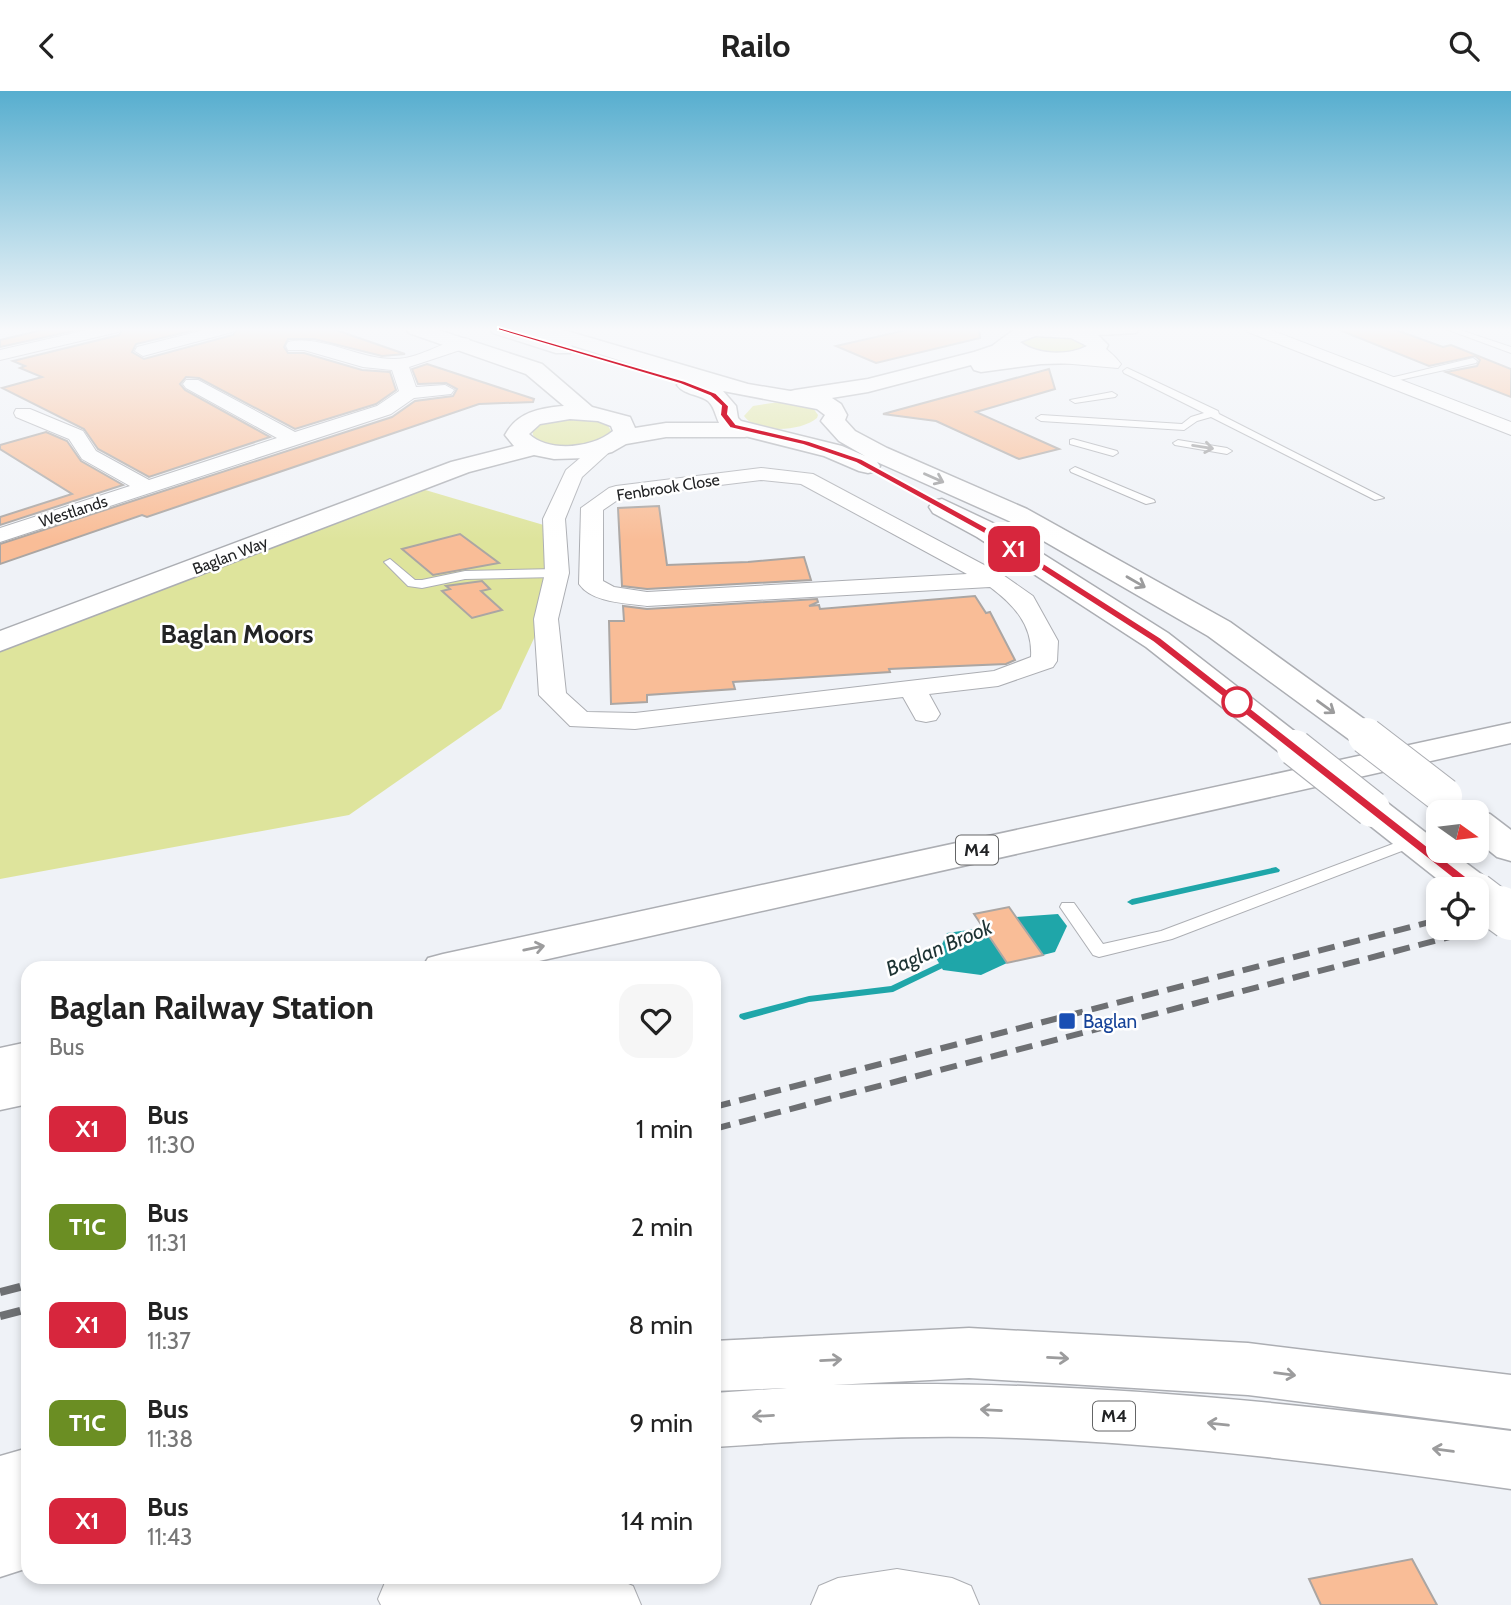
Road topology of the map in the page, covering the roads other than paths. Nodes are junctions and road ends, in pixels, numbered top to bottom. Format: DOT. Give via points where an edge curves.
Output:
graph roads {
  1 [pos="221,400"];
  2 [pos="399,400"];
  3 [pos="545,400"];
  4 [pos="570,400"];
  5 [pos="718,400"];
  6 [pos="814,400"];
  7 [pos="852,400"];
  8 [pos="1187,400"];
  9 [pos="1436,400"];
  10 [pos="726,409"];
  11 [pos="585,412"];
  12 [pos="23,413"];
  13 [pos="1215,413"];
  14 [pos="833,415"];
  15 [pos="542,417"];
  16 [pos="1041,418"];
  17 [pos="1511,429"];
  18 [pos="754,432"];
  19 [pos="614,434"];
  20 [pos="293,439"];
  21 [pos="526,441"];
  22 [pos="1073,442"];
  23 [pos="1178,443"];
  24 [pos="1227,451"];
  25 [pos="562,452"];
  26 [pos="1113,453"];
  27 [pos="1075,470"];
  28 [pos="573,474"];
  29 [pos="146,487"];
  30 [pos="1379,498"];
  31 [pos="1150,502"];
  32 [pos="0,535"];
  33 [pos="390,562"];
  34 [pos="557,573"];
  35 [pos="995,580"];
  36 [pos="0,642"];
  37 [pos="912,688"];
  38 [pos="926,714"];
  39 [pos="1511,733"];
  40 [pos="1511,755"];
  41 [pos="1449,800"];
  42 [pos="1489,831"];
  43 [pos="1510,848"];
  44 [pos="1423,849"];
  45 [pos="1459,877"];
  46 [pos="1489,900"];
  47 [pos="1068,907"];
  48 [pos="1511,918"];
  49 [pos="475,961"];
  50 [pos="592,961"];
  51 [pos="21,1060"];
  52 [pos="0,1065"];
  53 [pos="21,1088"];
  54 [pos="0,1093"];
  55 [pos="721,1366"];
  56 [pos="1511,1402"];
  57 [pos="721,1420"];
  58 [pos="1511,1460"];
  59 [pos="21,1479"];
  60 [pos="0,1485"];
  61 [pos="21,1539"];
  62 [pos="0,1545"];
  63 [pos="405,1599"];
  64 [pos="614,1605"];
  65 [pos="838,1605"];
  66 [pos="951,1605"];
  1 -- 20 [label="street"];
  2 -- 20 [label="street, Westlands" via="384,410"];
  3 -- 15 [label="main road"];
  4 -- 11 [label="main road"];
  5 -- 10 [label="main road"];
  6 -- 14 [label="main road"];
  7 -- 14 [label="main road"];
  8 -- 13 [label="lane"];
  9 -- 17 [label="street"];
  10 -- 18 [label="main road" via="726,421"];
  10 -- 19 [label="main road"];
  11 -- 15 [label="main road"];
  11 -- 19 [label="main road"];
  12 -- 29 [label="street, Westlands" via="76,435 89,456"];
  13 -- 16 [label="lane" via="1184,427"];
  13 -- 30 [label="lane"];
  14 -- 18 [label="main road" via="822,428 806,433"];
  14 -- 41 [label="main road, one-way, bridge" via="847,436 1018,516 1219,629"];
  15 -- 21 [label="main road" via="523,425"];
  18 -- 19 [label="main road" via="716,428"];
  18 -- 44 [label="main road, bridge" via="859,461 987,531 1157,640"];
  19 -- 25 [label="main road"];
  19 -- 28 [label="street, Fenbrook Close"];
  20 -- 29 [label="street, Westlands"];
  21 -- 25 [label="main road"];
  21 -- 36 [label="main road, Baglan Way"];
  22 -- 26 [label="lane"];
  23 -- 24 [label="lane, one-way"];
  25 -- 28 [label="street"];
  27 -- 31 [label="lane"];
  28 -- 34 [label="street, Fenbrook Close" via="554,519"];
  29 -- 32 [label="street, Westlands"];
  33 -- 34 [label="lane" via="412,583 422,584 466,575"];
  34 -- 37 [label="street, Fenbrook Close" via="546,619 553,695 583,733 635,721"];
  35 -- 35 [label="street, Fenbrook Close" via="806,478 761,474 640,488 616,492 592,508 591,584 608,593 647,599"];
  35 -- 37 [label="street, Fenbrook Close" via="1024,601 1045,641 1044,661 999,678"];
  37 -- 38 [label="street"];
  49 -- 39 [label="main road, M4, one-way"];
  40 -- 50 [label="main road, M4"];
  42 -- 43 [label="main road"];
  44 -- 45 [label="main road"];
  44 -- 47 [label="lane" via="1166,935 1099,951"];
  46 -- 48 [label="main road, bridge"];
  51 -- 52 [label="main road"];
  53 -- 54 [label="main road"];
  55 -- 56 [label="main road, one-way" via="970,1353 1248,1369"];
  58 -- 57 [label="main road, M4, one-way" via="1151,1417 950,1408"];
  59 -- 60 [label="main road"];
  61 -- 62 [label="main road"];
  63 -- 64 [label="street"];
  65 -- 66 [label="street" via="897,1597"];
}
